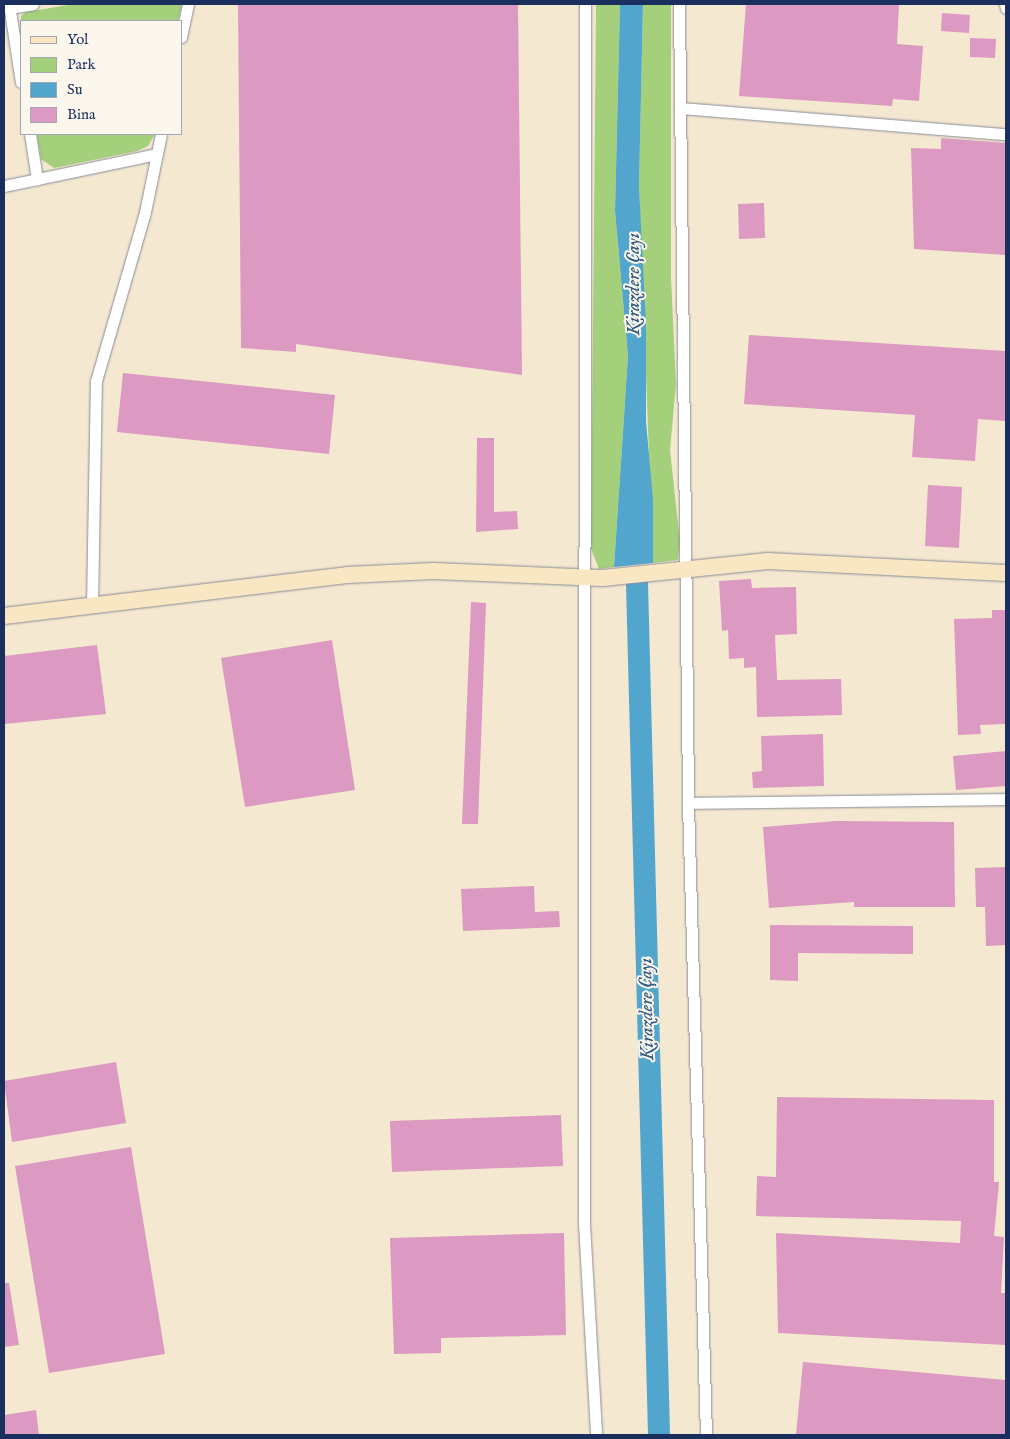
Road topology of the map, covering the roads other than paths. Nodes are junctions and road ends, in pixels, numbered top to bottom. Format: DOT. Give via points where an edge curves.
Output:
graph roads {
  1 [pos="33,4"];
  2 [pos="188,4"];
  3 [pos="585,4"];
  4 [pos="679,4"];
  5 [pos="1005,4"];
  6 [pos="9,6"];
  7 [pos="1006,8"];
  8 [pos="182,32"];
  9 [pos="20,76"];
  10 [pos="680,108"];
  11 [pos="1006,134"];
  12 [pos="30,135"];
  13 [pos="161,135"];
  14 [pos="157,154"];
  15 [pos="37,179"];
  16 [pos="4,186"];
  17 [pos="686,568"];
  18 [pos="1006,573"];
  19 [pos="583,578"];
  20 [pos="92,605"];
  21 [pos="4,616"];
  22 [pos="1006,799"];
  23 [pos="688,803"];
  24 [pos="596,1435"];
  25 [pos="706,1435"];
  1 -- 6 [label="street"];
  2 -- 8 [label="street"];
  3 -- 19 [label="street" via="588,256"];
  4 -- 10 [label="street"];
  5 -- 7 [label="street"];
  6 -- 9 [label="street"];
  10 -- 11 [label="street"];
  10 -- 17 [label="street"];
  12 -- 15 [label="street"];
  13 -- 14 [label="street"];
  14 -- 15 [label="street"];
  14 -- 20 [label="street" via="145,212 96,381"];
  15 -- 16 [label="street"];
  17 -- 18 [label="street" via="776,562"];
  17 -- 19 [label="street"];
  17 -- 23 [label="street"];
  19 -- 20 [label="street" via="433,571 346,575"];
  19 -- 24 [label="street" via="584,1224"];
  20 -- 21 [label="street"];
  22 -- 23 [label="street"];
  23 -- 25 [label="street"];
}
